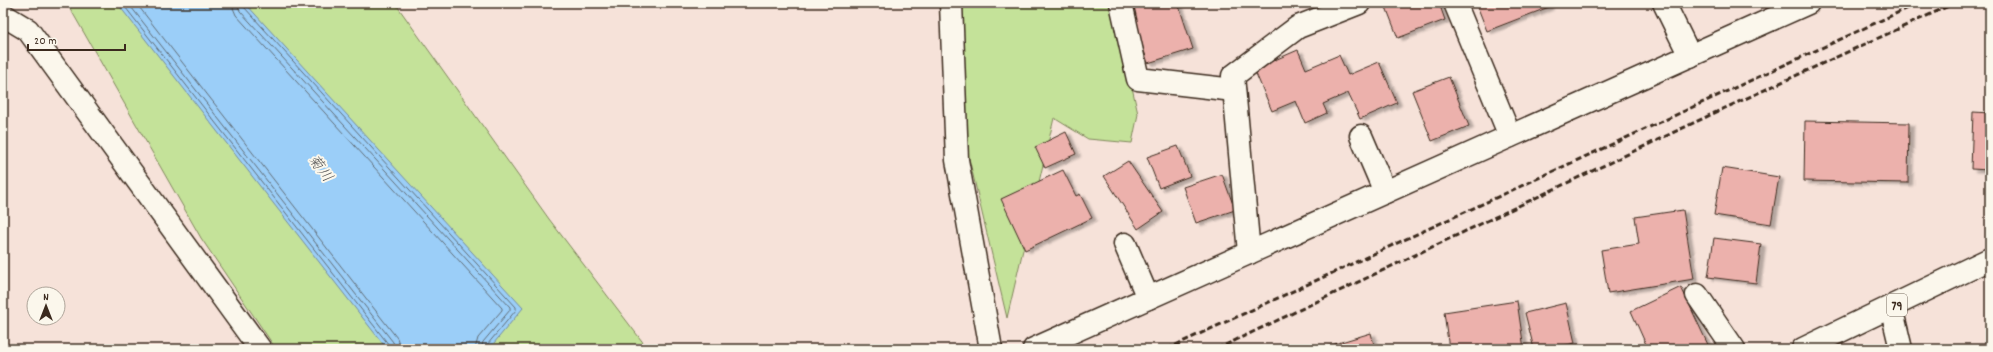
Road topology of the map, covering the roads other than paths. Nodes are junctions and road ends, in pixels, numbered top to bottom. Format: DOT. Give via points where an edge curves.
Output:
graph roads {
  1 [pos="951,3"];
  2 [pos="1121,3"];
  3 [pos="1359,3"];
  4 [pos="1455,3"];
  5 [pos="1664,3"];
  6 [pos="1808,3"];
  7 [pos="3,15"];
  8 [pos="1690,56"];
  9 [pos="1234,90"];
  10 [pos="1361,136"];
  11 [pos="1510,136"];
  12 [pos="1385,192"];
  13 [pos="1125,244"];
  14 [pos="1249,253"];
  15 [pos="1990,259"];
  16 [pos="1697,295"];
  17 [pos="1148,298"];
  18 [pos="1891,307"];
  19 [pos="260,349"];
  20 [pos="991,349"];
  21 [pos="1034,349"];
  22 [pos="1734,349"];
  23 [pos="1803,349"];
  24 [pos="1901,349"];
  1 -- 20 [label="street" via="957,160"];
  2 -- 9 [label="street" via="1138,79"];
  3 -- 9 [label="street" via="1298,27 1233,76"];
  4 -- 11 [label="street"];
  5 -- 8 [label="street"];
  6 -- 8 [label="street"];
  7 -- 19 [label="street" via="28,30"];
  8 -- 11 [label="street"];
  9 -- 14 [label="street"];
  10 -- 12 [label="street"];
  11 -- 12 [label="street"];
  12 -- 14 [label="street"];
  13 -- 17 [label="street"];
  14 -- 17 [label="street"];
  15 -- 18 [label="street, 79"];
  16 -- 22 [label="street"];
  17 -- 21 [label="street"];
  18 -- 23 [label="street, 79"];
  18 -- 24 [label="street"];
}
